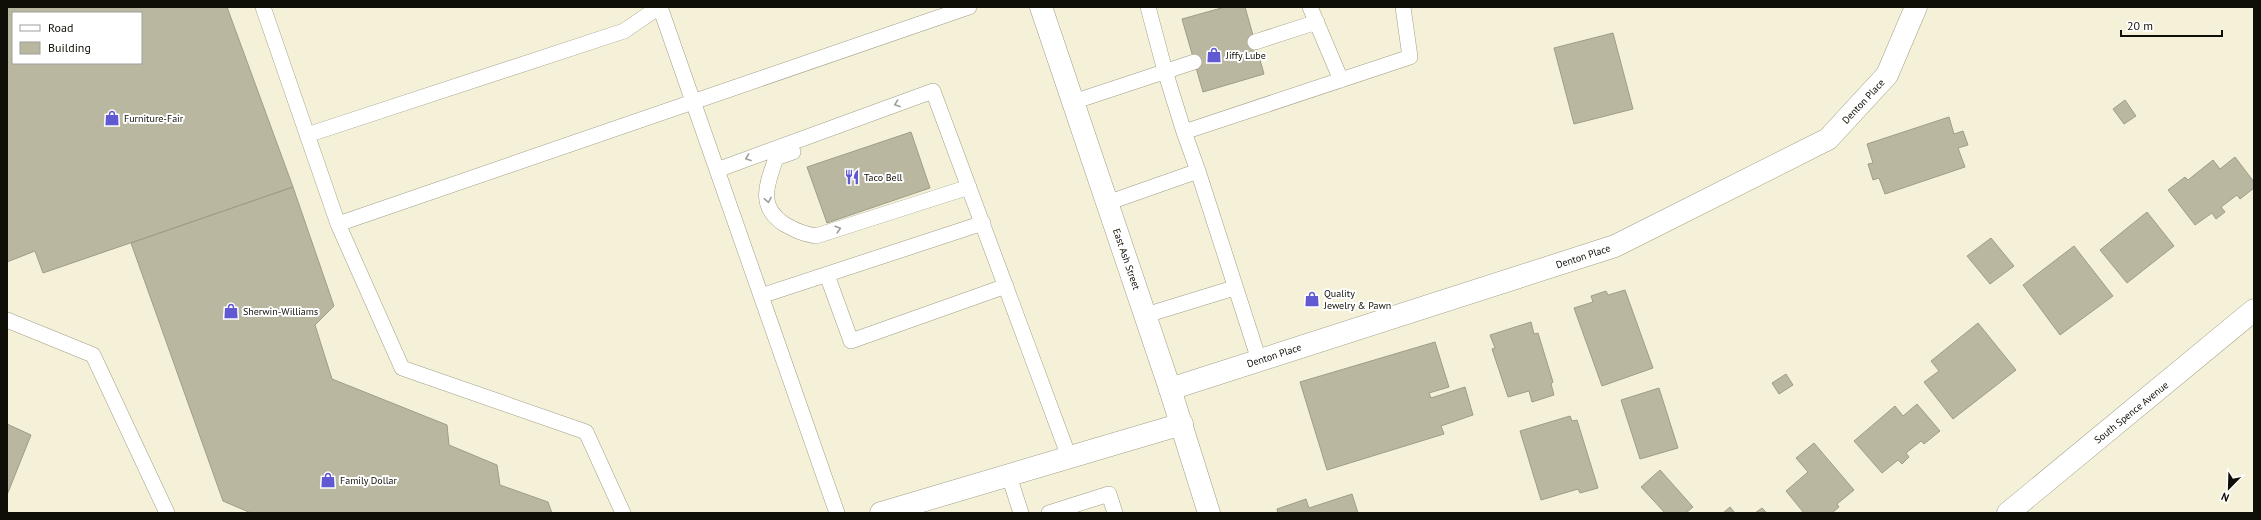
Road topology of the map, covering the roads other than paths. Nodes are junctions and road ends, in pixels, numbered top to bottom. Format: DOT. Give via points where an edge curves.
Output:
graph roads {
  1 [pos="263,7"];
  2 [pos="660,7"];
  3 [pos="969,7"];
  4 [pos="1040,7"];
  5 [pos="1148,7"];
  6 [pos="1310,7"];
  7 [pos="1403,7"];
  8 [pos="1916,7"];
  9 [pos="1317,22"];
  10 [pos="1255,42"];
  11 [pos="1194,62"];
  12 [pos="1164,71"];
  13 [pos="1341,80"];
  14 [pos="693,102"];
  15 [pos="1073,102"];
  16 [pos="846,123"];
  17 [pos="1184,132"];
  18 [pos="307,135"];
  19 [pos="717,170"];
  20 [pos="1198,171"];
  21 [pos="969,188"];
  22 [pos="1107,204"];
  23 [pos="982,223"];
  24 [pos="338,224"];
  25 [pos="827,275"];
  26 [pos="1006,286"];
  27 [pos="1234,288"];
  28 [pos="761,296"];
  29 [pos="2254,310"];
  30 [pos="1146,315"];
  31 [pos="7,320"];
  32 [pos="1259,360"];
  33 [pos="1170,389"];
  34 [pos="1182,424"];
  35 [pos="1069,458"];
  36 [pos="1009,476"];
  37 [pos="167,513"];
  38 [pos="623,513"];
  39 [pos="837,513"];
  40 [pos="881,513"];
  41 [pos="1021,513"];
  42 [pos="1049,513"];
  43 [pos="1115,513"];
  44 [pos="1208,513"];
  45 [pos="2008,513"];
  1 -- 18 [label="lane"];
  2 -- 14 [label="lane"];
  2 -- 18 [label="lane" via="624,31"];
  3 -- 14 [label="lane"];
  4 -- 15 [label="street, East Ash Street"];
  5 -- 12 [label="lane"];
  6 -- 9 [label="lane"];
  7 -- 13 [label="lane" via="1410,57"];
  8 -- 32 [label="street, Denton Place" via="1887,75 1828,139 1615,246"];
  9 -- 10 [label="lane"];
  9 -- 13 [label="lane"];
  11 -- 12 [label="lane"];
  12 -- 15 [label="lane"];
  12 -- 17 [label="lane"];
  13 -- 17 [label="lane"];
  14 -- 19 [label="lane"];
  14 -- 24 [label="lane"];
  15 -- 22 [label="street, East Ash Street"];
  16 -- 19 [label="lane, one-way"];
  21 -- 16 [label="lane, one-way" via="933,91"];
  16 -- 21 [label="lane, one-way" via="837,136 776,158 767,185 766,198 772,216 800,233 816,236"];
  17 -- 20 [label="lane"];
  18 -- 24 [label="lane"];
  19 -- 28 [label="lane"];
  20 -- 22 [label="lane"];
  20 -- 27 [label="lane"];
  21 -- 23 [label="lane"];
  22 -- 30 [label="street, East Ash Street"];
  23 -- 25 [label="lane"];
  23 -- 26 [label="lane"];
  24 -- 38 [label="lane" via="402,368 586,432"];
  25 -- 26 [label="lane" via="851,341"];
  25 -- 28 [label="lane"];
  26 -- 35 [label="lane"];
  27 -- 30 [label="lane"];
  27 -- 32 [label="lane"];
  28 -- 39 [label="lane"];
  29 -- 45 [label="street, South Spence Avenue"];
  30 -- 33 [label="street, East Ash Street"];
  31 -- 37 [label="lane" via="93,355"];
  32 -- 33 [label="street, Denton Place"];
  33 -- 34 [label="street, East Ash Street"];
  34 -- 35 [label="street"];
  34 -- 44 [label="street, East Ash Street"];
  35 -- 36 [label="street"];
  36 -- 40 [label="street"];
  36 -- 41 [label="lane"];
  42 -- 43 [label="lane" via="1108,494"];
}
